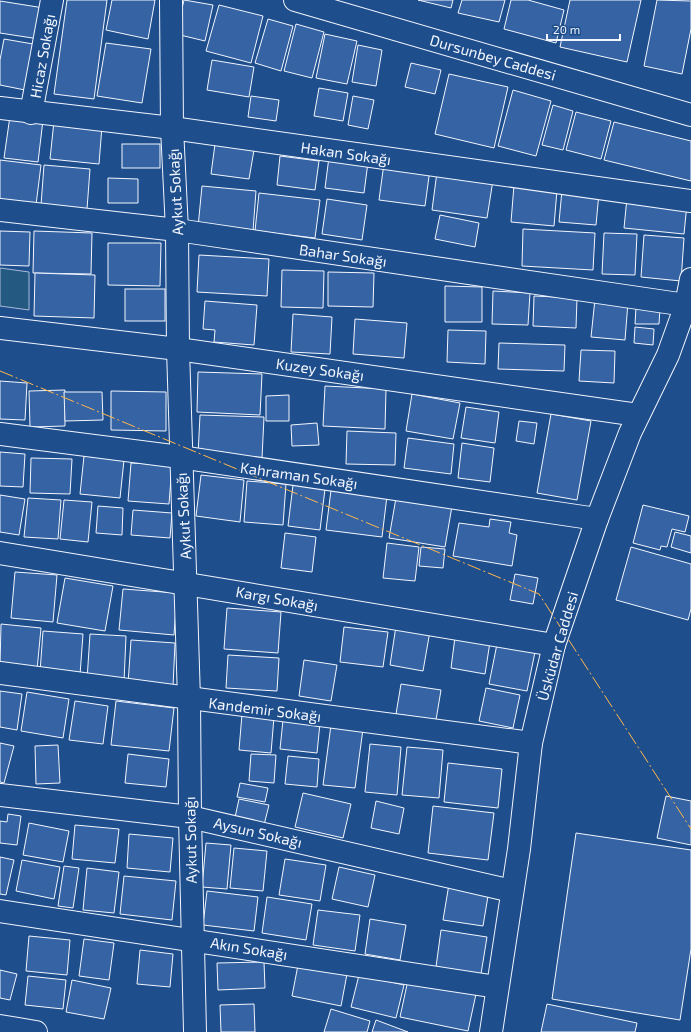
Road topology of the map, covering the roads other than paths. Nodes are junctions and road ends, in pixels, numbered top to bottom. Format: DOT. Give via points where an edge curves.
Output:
graph roads {
  1 [pos="52,0"];
  2 [pos="171,0"];
  3 [pos="295,0"];
  4 [pos="0,108"];
  5 [pos="31,113"];
  6 [pos="691,115"];
  7 [pos="172,128"];
  8 [pos="691,201"];
  9 [pos="0,210"];
  10 [pos="177,230"];
  11 [pos="691,279"];
  12 [pos="686,305"];
  13 [pos="0,328"];
  14 [pos="178,349"];
  15 [pos="638,415"];
  16 [pos="0,434"];
  17 [pos="180,457"];
  18 [pos="597,518"];
  19 [pos="0,553"];
  20 [pos="186,582"];
  21 [pos="554,645"];
  22 [pos="0,673"];
  23 [pos="189,699"];
  24 [pos="531,743"];
  25 [pos="0,795"];
  26 [pos="190,817"];
  27 [pos="512,891"];
  28 [pos="0,911"];
  29 [pos="193,940"];
  30 [pos="497,987"];
  31 [pos="0,1026"];
  32 [pos="36,1032"];
  33 [pos="195,1032"];
  34 [pos="491,1032"];
  1 -- 5 [label="street, Hicaz Sokağı"];
  2 -- 7 [label="street, Aykut Sokağı"];
  3 -- 6 [label="street, Dursunbey Caddesi"];
  4 -- 5 [label="street, Hakan Sokağı"];
  5 -- 7 [label="street, Hakan Sokağı"];
  7 -- 8 [label="street, Hakan Sokağı"];
  7 -- 10 [label="street, Aykut Sokağı"];
  9 -- 10 [label="street, Bahar Sokağı"];
  10 -- 12 [label="street, Bahar Sokağı"];
  10 -- 14 [label="street, Aykut Sokağı"];
  11 -- 12 [label="street, Üsküdar Caddesi"];
  12 -- 15 [label="street, Üsküdar Caddesi" via="668,355"];
  13 -- 14 [label="street, Kuzey Sokağı"];
  14 -- 15 [label="street, Kuzey Sokağı"];
  14 -- 17 [label="street, Aykut Sokağı"];
  15 -- 18 [label="street, Üsküdar Caddesi"];
  16 -- 17 [label="street, Kahraman Sokağı"];
  17 -- 18 [label="street, Kahraman Sokağı"];
  17 -- 20 [label="street, Aykut Sokağı"];
  18 -- 21 [label="street, Üsküdar Caddesi"];
  19 -- 20 [label="street, Kargı Sokağı"];
  20 -- 21 [label="street, Kargı Sokağı"];
  20 -- 23 [label="street, Aykut Sokağı"];
  21 -- 24 [label="street, Üsküdar Caddesi"];
  22 -- 23 [label="street, Kandemir Sokağı"];
  23 -- 24 [label="street, Kandemir Sokağı"];
  23 -- 26 [label="street, Aykut Sokağı"];
  24 -- 27 [label="street, Üsküdar Caddesi"];
  25 -- 26 [label="street, Aysun Sokağı"];
  26 -- 27 [label="street, Aysun Sokağı"];
  26 -- 29 [label="street, Aykut Sokağı"];
  27 -- 30 [label="street, Üsküdar Caddesi"];
  28 -- 29 [label="street, Akın Sokağı"];
  29 -- 30 [label="street, Akın Sokağı"];
  29 -- 33 [label="street, Aykut Sokağı"];
  30 -- 34 [label="street, Üsküdar Caddesi"];
  31 -- 32 [label="street"];
}
